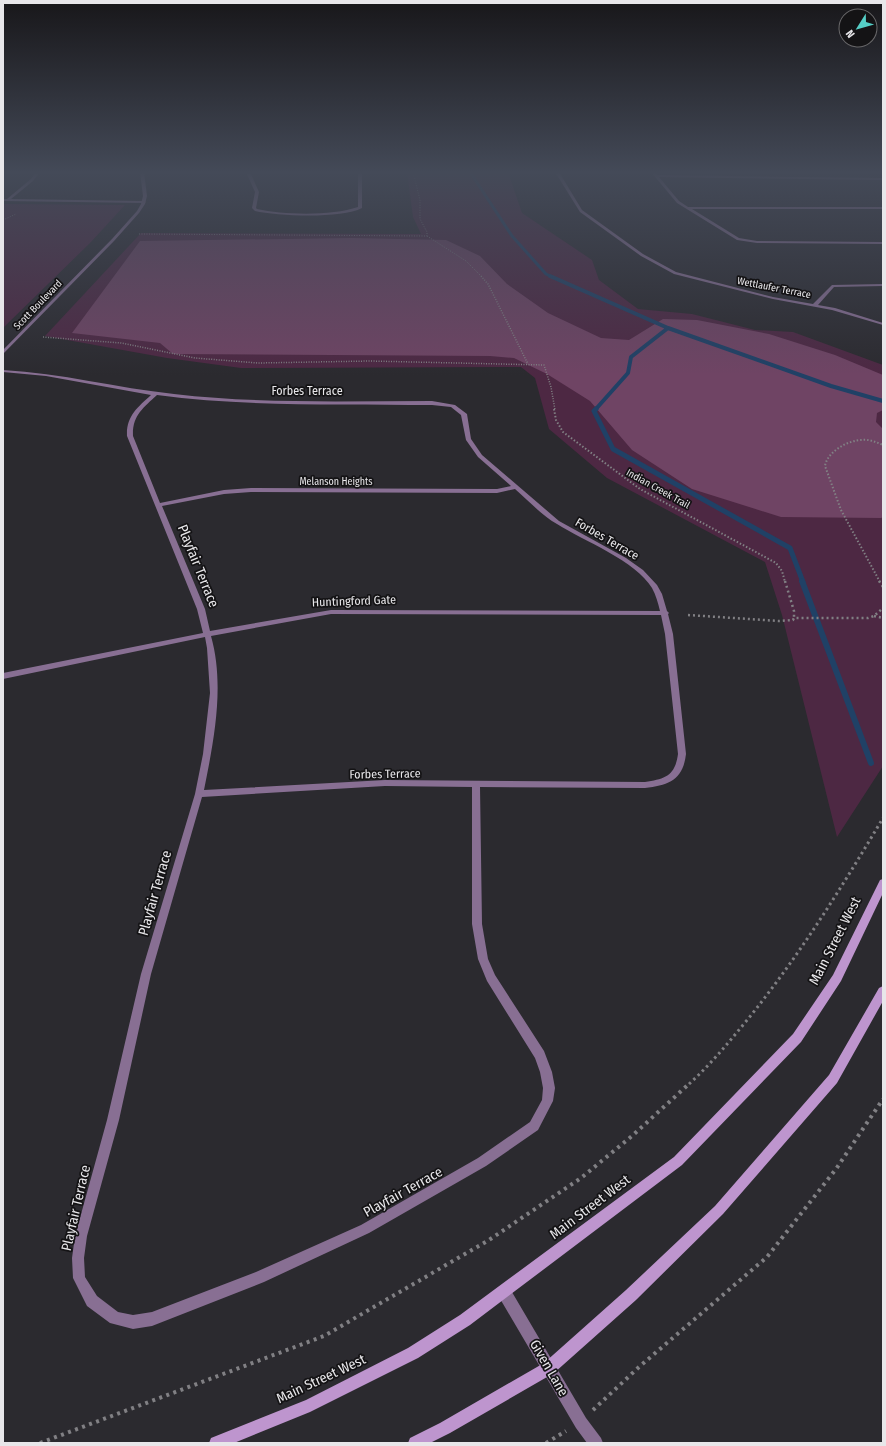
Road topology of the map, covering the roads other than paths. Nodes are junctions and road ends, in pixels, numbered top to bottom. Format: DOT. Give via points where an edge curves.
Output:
graph roads {
  1 [pos="114,239"];
  2 [pos="621,239"];
  3 [pos="740,239"];
  4 [pos="883,243"];
  5 [pos="883,285"];
  6 [pos="815,305"];
  7 [pos="883,324"];
  8 [pos="3,353"];
  9 [pos="3,371"];
  10 [pos="155,394"];
  11 [pos="514,487"];
  12 [pos="158,505"];
  13 [pos="664,613"];
  14 [pos="208,634"];
  15 [pos="3,676"];
  16 [pos="476,784"];
  17 [pos="199,794"];
  18 [pos="883,883"];
  19 [pos="883,991"];
  20 [pos="504,1292"];
  21 [pos="549,1368"];
  22 [pos="216,1443"];
  23 [pos="415,1443"];
  24 [pos="596,1443"];
  1 -- 8 [label="street, Scott Boulevard"];
  2 -- 6 [label="street, Wettlaufer Terrace" via="674,273 773,298"];
  3 -- 4 [label="street"];
  5 -- 6 [label="street" via="833,286"];
  6 -- 7 [label="street, Wettlaufer Terrace"];
  9 -- 10 [label="street, Forbes Terrace" via="46,374"];
  10 -- 11 [label="street, Forbes Terrace" via="242,401 447,404 458,408 464,414 471,446"];
  10 -- 12 [label="street, Playfair Terrace" via="133,416 129,430"];
  11 -- 12 [label="street, Melanson Heights" via="497,491 238,491"];
  11 -- 13 [label="street, Forbes Terrace" via="557,522 641,571 659,594"];
  12 -- 14 [label="street, Playfair Terrace" via="201,609"];
  13 -- 14 [label="street, Huntingford Gate" via="331,612"];
  13 -- 16 [label="street, Forbes Terrace" via="669,634 682,754 681,764 674,776 657,784 645,785"];
  14 -- 15 [label="street, Huntingford Gate"];
  14 -- 17 [label="street, Playfair Terrace" via="214,693 207,754"];
  16 -- 17 [label="street, Forbes Terrace" via="385,783"];
  16 -- 17 [label="street, Playfair Terrace" via="479,942 491,978 540,1055 546,1072 549,1088 547,1101 534,1126 482,1162 365,1229 259,1277 152,1319 133,1322 115,1318 92,1301 80,1278 78,1258 81,1236 113,1120 146,974"];
  18 -- 20 [label="main road, Main Street West" via="837,978 797,1038 678,1161"];
  19 -- 21 [label="main road" via="833,1079 719,1210 632,1295"];
  20 -- 21 [label="street, Given Lane"];
  20 -- 22 [label="main road, Main Street West" via="413,1353 310,1404"];
  21 -- 23 [label="main road"];
  21 -- 24 [label="street, Given Lane" via="580,1423"];
}
